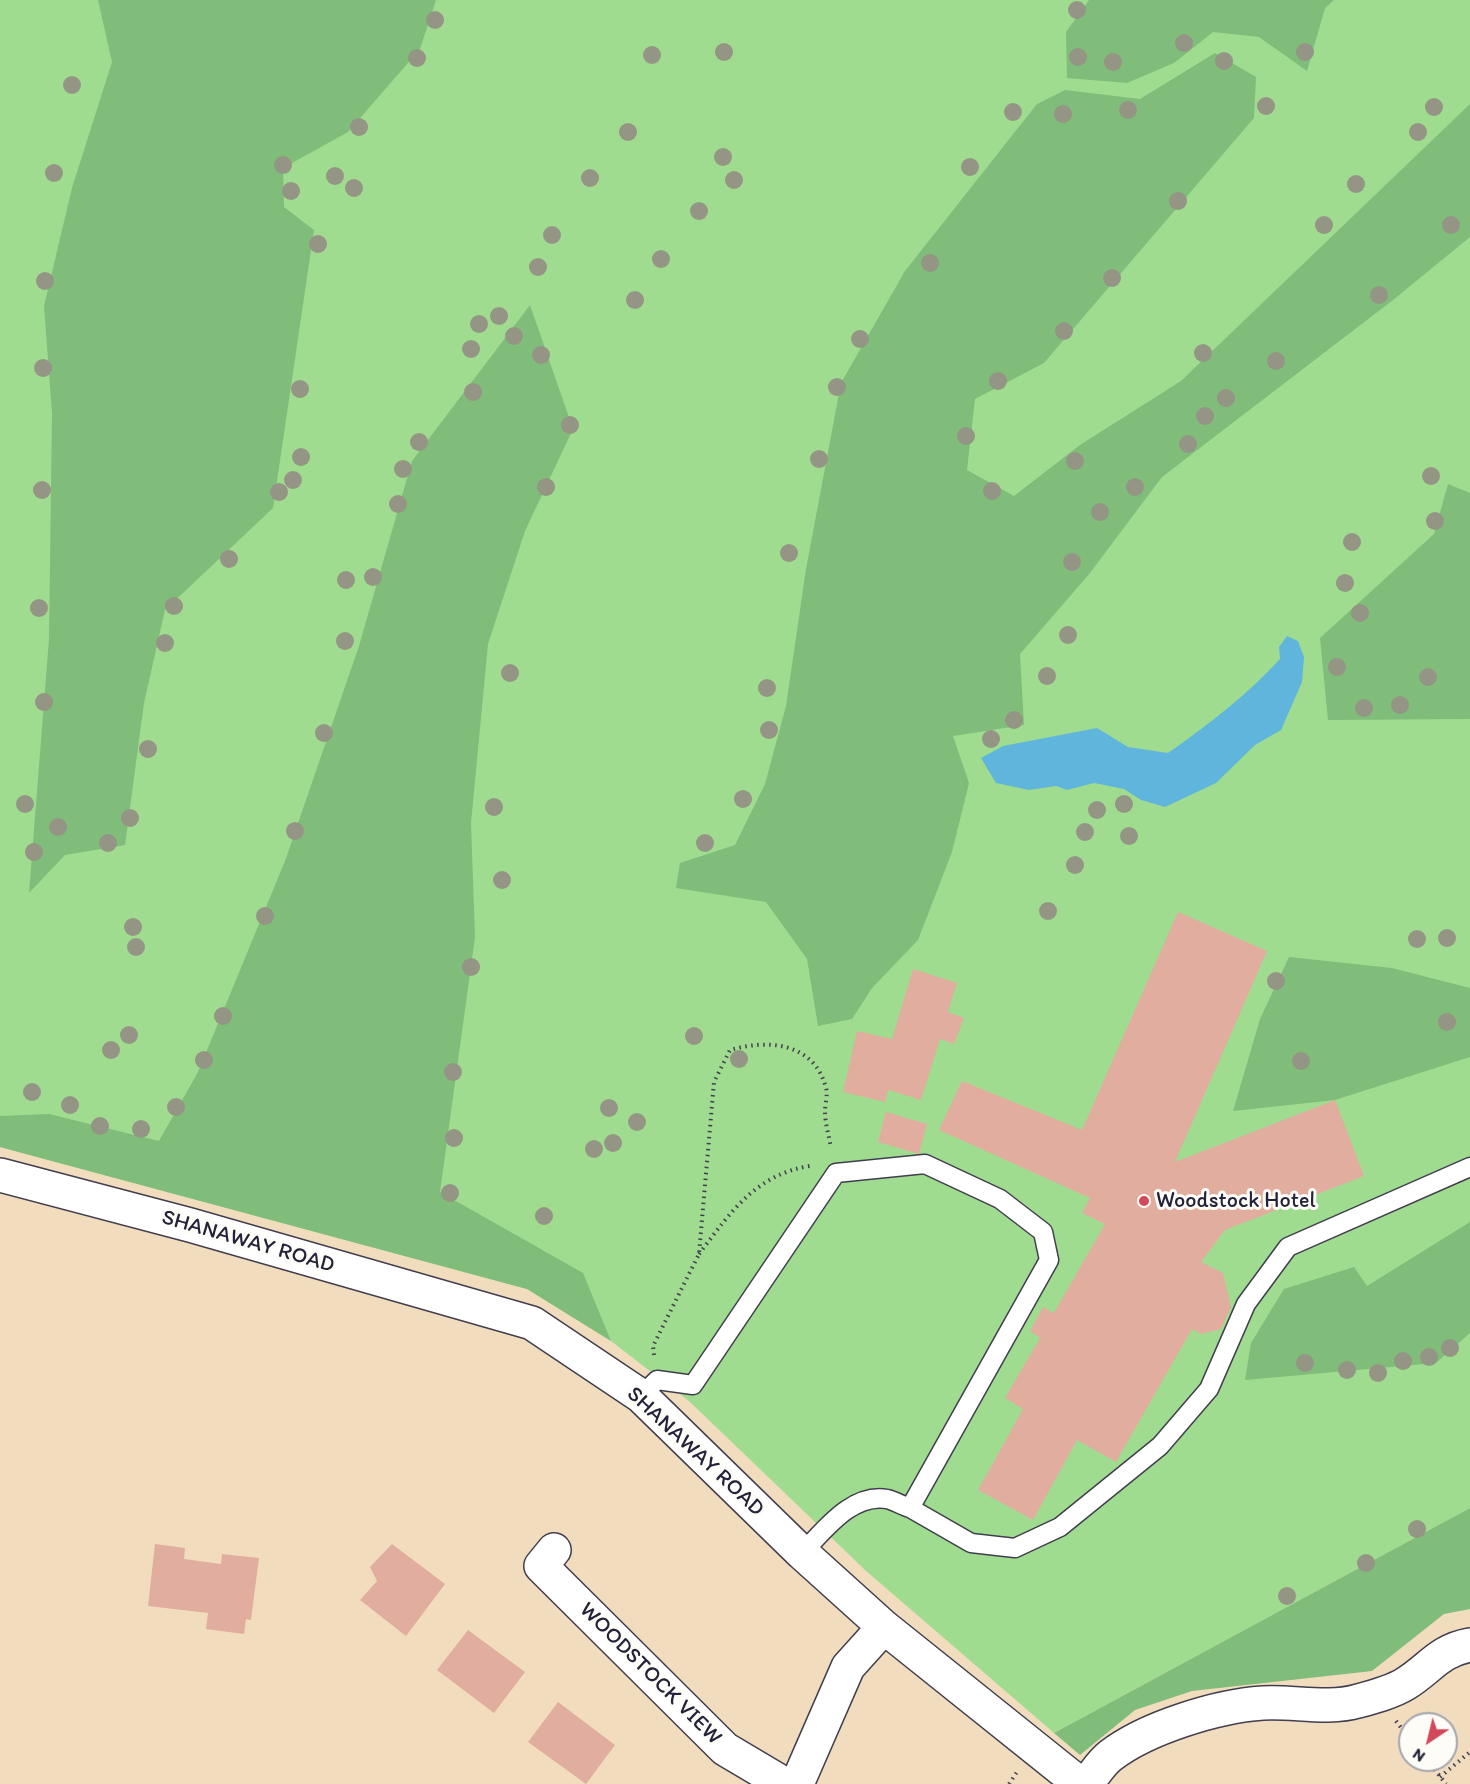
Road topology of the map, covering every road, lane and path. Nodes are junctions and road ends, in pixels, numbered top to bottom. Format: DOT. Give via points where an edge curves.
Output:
graph roads {
  1 [pos="1470,1167"];
  2 [pos="836,1173"];
  3 [pos="0,1175"];
  4 [pos="699,1254"];
  5 [pos="649,1388"];
  6 [pos="910,1508"];
  7 [pos="554,1550"];
  8 [pos="802,1553"];
  9 [pos="884,1627"];
  10 [pos="1470,1645"];
  11 [pos="1470,1752"];
  12 [pos="1436,1772"];
  13 [pos="1440,1777"];
  14 [pos="784,1784"];
  15 [pos="797,1784"];
  16 [pos="1080,1784"];
  17 [pos="1086,1784"];
  18 [pos="1446,1784"];
  1 -- 6 [label="lane" via="1288,1247 1246,1305 1209,1389 1160,1446 1060,1527 1015,1548 971,1543"];
  2 -- 4 [label="path" via="812,1166 789,1169 759,1185"];
  2 -- 4 [label="path" via="824,1113 827,1089 810,1058 784,1046 755,1043 730,1050 714,1082"];
  2 -- 5 [label="lane" via="693,1385"];
  2 -- 6 [label="lane" via="925,1164 1000,1199 1043,1232 1048,1260"];
  3 -- 5 [label="street, SHANAWAY ROAD" via="532,1323"];
  4 -- 5 [label="path" via="653,1346"];
  5 -- 8 [label="street, SHANAWAY ROAD"];
  6 -- 8 [label="lane" via="886,1499 860,1502 844,1512"];
  7 -- 14 [label="street, WOODSTOCK VIEW" via="541,1566 725,1749"];
  8 -- 9 [label="street, SHANAWAY ROAD"];
  9 -- 15 [label="street" via="848,1667"];
  9 -- 16 [label="street, SHANAWAY ROAD"];
  10 -- 17 [label="street" via="1450,1649 1404,1685 1356,1702 1265,1702 1226,1707 1193,1717 1109,1757"];
  11 -- 13 [label="path"];
  12 -- 13 [label="path"];
  13 -- 18 [label="path"];
}
